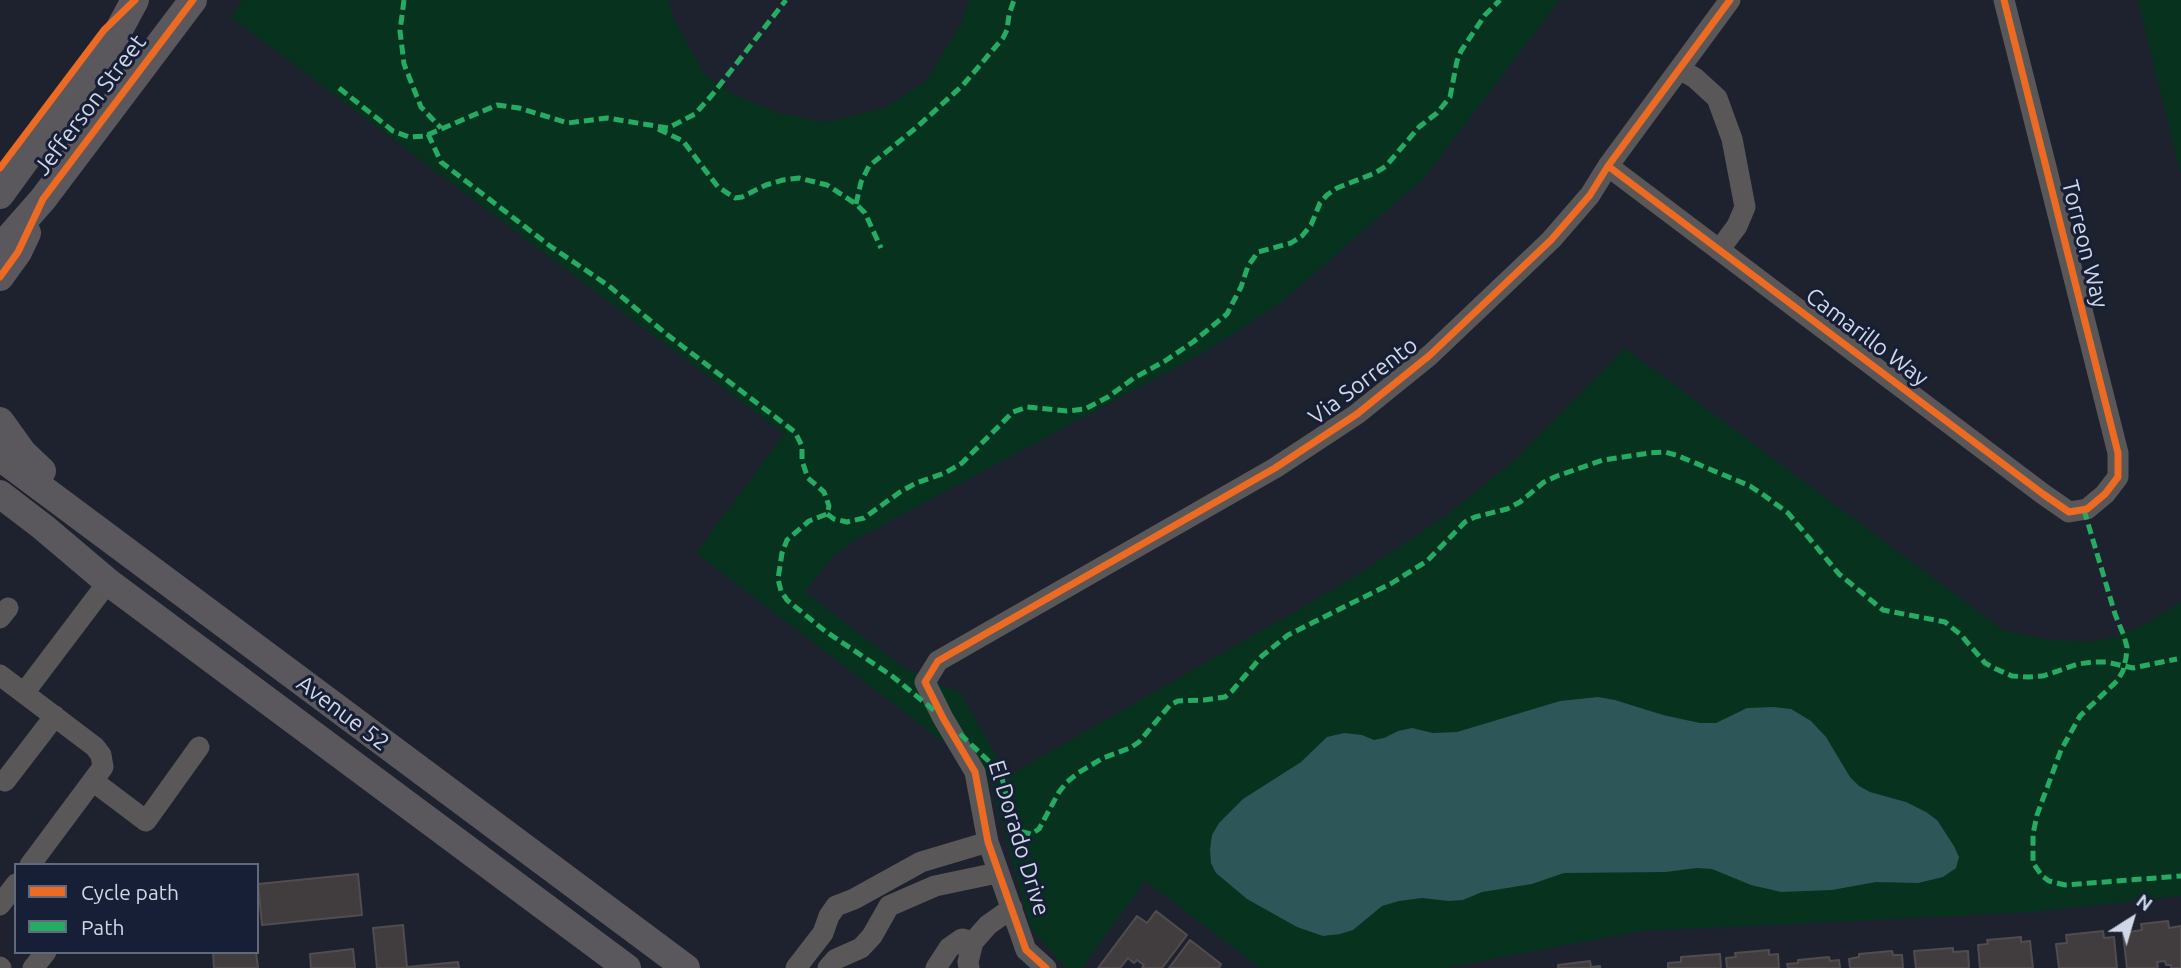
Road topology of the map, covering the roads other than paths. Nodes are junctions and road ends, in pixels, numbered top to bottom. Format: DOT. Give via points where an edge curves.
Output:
graph roads {
  1 [pos="193,0"];
  2 [pos="1730,0"];
  3 [pos="2004,0"];
  4 [pos="129,2"];
  5 [pos="1679,69"];
  6 [pos="1608,166"];
  7 [pos="0,168"];
  8 [pos="0,195"];
  9 [pos="43,200"];
  10 [pos="0,248"];
  11 [pos="1719,250"];
  12 [pos="0,277"];
  13 [pos="0,421"];
  14 [pos="0,457"];
  15 [pos="0,494"];
  16 [pos="2105,494"];
  17 [pos="0,512"];
  18 [pos="128,553"];
  19 [pos="108,582"];
  20 [pos="0,675"];
  21 [pos="925,682"];
  22 [pos="24,693"];
  23 [pos="55,716"];
  24 [pos="330,746"];
  25 [pos="199,747"];
  26 [pos="5,781"];
  27 [pos="93,781"];
  28 [pos="471,809"];
  29 [pos="988,842"];
  30 [pos="32,863"];
  31 [pos="997,873"];
  32 [pos="14,887"];
  33 [pos="854,899"];
  34 [pos="0,905"];
  35 [pos="1012,908"];
  36 [pos="877,925"];
  37 [pos="973,942"];
  38 [pos="44,954"];
  39 [pos="33,968"];
  40 [pos="627,968"];
  41 [pos="686,968"];
  42 [pos="796,968"];
  43 [pos="828,968"];
  44 [pos="936,968"];
  45 [pos="969,968"];
  46 [pos="1046,968"];
  1 -- 9 [label="main road, Jefferson Street"];
  2 -- 5 [label="street, Via Sorrento"];
  3 -- 16 [label="street, Torreon Way" via="2118,453 2118,477"];
  4 -- 7 [label="main road"];
  4 -- 8 [label="main road, Jefferson Street" via="115,37"];
  5 -- 6 [label="street, Via Sorrento"];
  5 -- 11 [label="street" via="1717,98 1732,139 1745,207"];
  6 -- 11 [label="street, Camarillo Way"];
  6 -- 21 [label="street, Via Sorrento" via="1551,240 1430,355 1357,414 1275,468 938,661"];
  9 -- 10 [label="main road, Jefferson Street"];
  9 -- 12 [label="main road" via="18,252"];
  11 -- 16 [label="street, Camarillo Way" via="2069,512 2087,509"];
  13 -- 18 [label="main road" via="23,453"];
  14 -- 18 [label="main road, Avenue 52"];
  15 -- 19 [label="main road, Avenue 52"];
  17 -- 19 [label="main road"];
  18 -- 28 [label="main road, Avenue 52"];
  19 -- 22 [label="street"];
  19 -- 24 [label="main road, Avenue 52"];
  20 -- 22 [label="street"];
  21 -- 29 [label="street, El Dorado Drive" via="975,772"];
  22 -- 23 [label="street"];
  23 -- 26 [label="street"];
  23 -- 27 [label="street" via="101,755 103,767"];
  24 -- 28 [label="main road" via="346,736 427,793"];
  24 -- 40 [label="main road, Avenue 52"];
  25 -- 27 [label="street" via="146,821"];
  27 -- 30 [label="street"];
  28 -- 41 [label="main road, Avenue 52"];
  29 -- 31 [label="street, El Dorado Drive"];
  29 -- 33 [label="street" via="921,862"];
  31 -- 35 [label="street, El Dorado Drive"];
  31 -- 36 [label="street" via="935,886 889,906"];
  32 -- 34 [label="street"];
  33 -- 36 [label="street"];
  33 -- 42 [label="street" via="836,906 823,933"];
  35 -- 37 [label="street"];
  35 -- 46 [label="street, El Dorado Drive" via="1026,950"];
  36 -- 43 [label="street" via="861,948 836,959"];
  37 -- 44 [label="street" via="962,939 949,947"];
  37 -- 45 [label="street"];
  38 -- 39 [label="street"];
}
